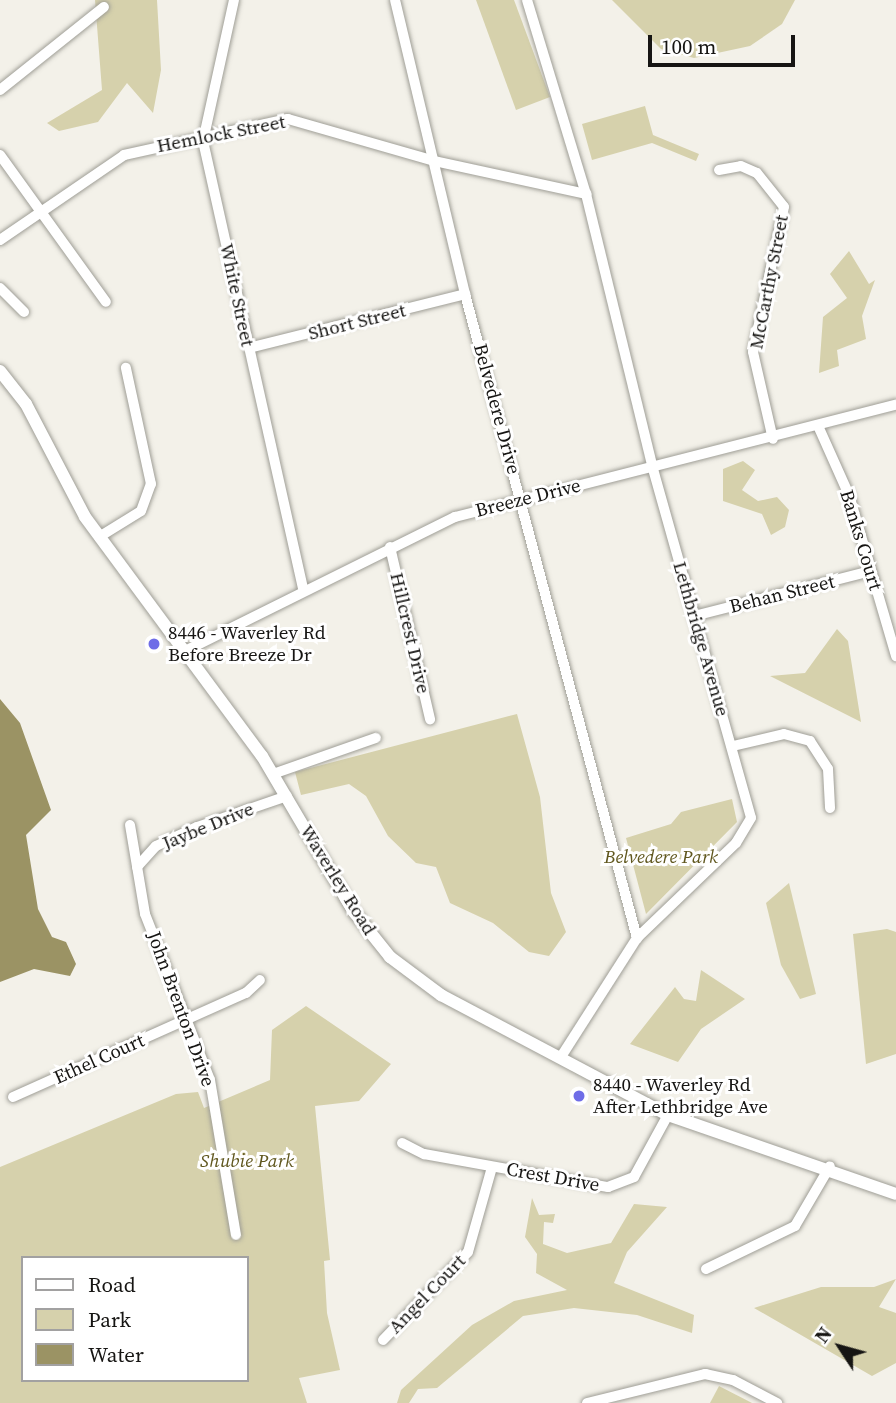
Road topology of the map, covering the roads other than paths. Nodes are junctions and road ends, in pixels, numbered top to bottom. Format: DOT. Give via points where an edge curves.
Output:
graph roads {
  1 [pos="234,0"];
  2 [pos="395,0"];
  3 [pos="527,0"];
  4 [pos="104,7"];
  5 [pos="0,90"];
  6 [pos="203,141"];
  7 [pos="0,155"];
  8 [pos="434,161"];
  9 [pos="719,170"];
  10 [pos="586,194"];
  11 [pos="43,211"];
  12 [pos="0,240"];
  13 [pos="0,288"];
  14 [pos="465,294"];
  15 [pos="106,302"];
  16 [pos="23,312"];
  17 [pos="249,348"];
  18 [pos="126,369"];
  19 [pos="0,371"];
  20 [pos="896,405"];
  21 [pos="819,428"];
  22 [pos="772,439"];
  23 [pos="653,469"];
  24 [pos="521,498"];
  25 [pos="99,537"];
  26 [pos="390,547"];
  27 [pos="870,571"];
  28 [pos="303,590"];
  29 [pos="694,616"];
  30 [pos="183,652"];
  31 [pos="896,656"];
  32 [pos="430,719"];
  33 [pos="376,738"];
  34 [pos="733,746"];
  35 [pos="273,774"];
  36 [pos="287,796"];
  37 [pos="830,808"];
  38 [pos="130,825"];
  39 [pos="137,867"];
  40 [pos="638,939"];
  41 [pos="260,980"];
  42 [pos="185,1021"];
  43 [pos="561,1057"];
  44 [pos="13,1097"];
  45 [pos="668,1115"];
  46 [pos="402,1143"];
  47 [pos="492,1167"];
  48 [pos="830,1167"];
  49 [pos="896,1194"];
  50 [pos="236,1235"];
  51 [pos="706,1269"];
  52 [pos="383,1340"];
  53 [pos="587,1403"];
  54 [pos="776,1403"];
  1 -- 6 [label="street, White Street"];
  2 -- 8 [label="street, Belvedere Drive"];
  3 -- 10 [label="street, Lethbridge Avenue"];
  4 -- 5 [label="street"];
  6 -- 8 [label="street, Hemlock Street" via="288,119"];
  6 -- 11 [label="street, Hemlock Street" via="124,155"];
  6 -- 17 [label="street, White Street"];
  7 -- 11 [label="street"];
  8 -- 10 [label="street, Hemlock Street"];
  8 -- 14 [label="street, Belvedere Drive"];
  9 -- 22 [label="street, McCarthy Street" via="741,166 757,173 784,207 753,352"];
  10 -- 23 [label="street, Lethbridge Avenue"];
  11 -- 12 [label="street, Hemlock Street"];
  11 -- 15 [label="street"];
  13 -- 16 [label="street"];
  14 -- 17 [label="street, Short Street"];
  14 -- 24 [label="street, Belvedere Drive"];
  17 -- 28 [label="street, White Street"];
  18 -- 25 [label="street" via="151,484 141,511"];
  19 -- 25 [label="main road, Waverley Road" via="26,404"];
  20 -- 21 [label="street, Breeze Drive"];
  21 -- 22 [label="street, Breeze Drive"];
  21 -- 27 [label="street, Banks Court" via="849,495"];
  22 -- 23 [label="street, Breeze Drive"];
  23 -- 24 [label="street, Breeze Drive"];
  23 -- 29 [label="street, Lethbridge Avenue"];
  24 -- 26 [label="street, Breeze Drive" via="455,517"];
  24 -- 40 [label="street, Belvedere Drive"];
  25 -- 30 [label="main road, Waverley Road"];
  26 -- 28 [label="street, Breeze Drive"];
  26 -- 32 [label="street, Hillcrest Drive"];
  27 -- 29 [label="street, Behan Street"];
  27 -- 31 [label="street, Banks Court"];
  28 -- 30 [label="street, Breeze Drive"];
  29 -- 34 [label="street, Lethbridge Avenue"];
  30 -- 35 [label="main road, Waverley Road"];
  33 -- 35 [label="street"];
  34 -- 37 [label="street" via="784,734 810,741 828,769"];
  34 -- 40 [label="street, Lethbridge Avenue" via="750,809 748,826"];
  35 -- 36 [label="main road, Waverley Road"];
  36 -- 39 [label="street, Jaybe Drive" via="176,837"];
  36 -- 43 [label="main road, Waverley Road" via="354,912 390,957 442,995"];
  38 -- 39 [label="street, John Brenton Drive"];
  39 -- 42 [label="street, John Brenton Drive" via="145,914"];
  40 -- 43 [label="street, Lethbridge Avenue"];
  41 -- 42 [label="street, Ethel Court"];
  42 -- 44 [label="street, Ethel Court"];
  42 -- 50 [label="street, John Brenton Drive" via="209,1080"];
  43 -- 45 [label="main road, Waverley Road"];
  45 -- 47 [label="street, Crest Drive" via="625,1184 608,1187"];
  45 -- 48 [label="main road, Waverley Road"];
  46 -- 47 [label="street, Crest Drive"];
  47 -- 52 [label="street, Angel Court" via="468,1252"];
  48 -- 49 [label="main road, Waverley Road"];
  48 -- 51 [label="street" via="795,1226"];
  53 -- 54 [label="street" via="705,1374 733,1380"];
}
